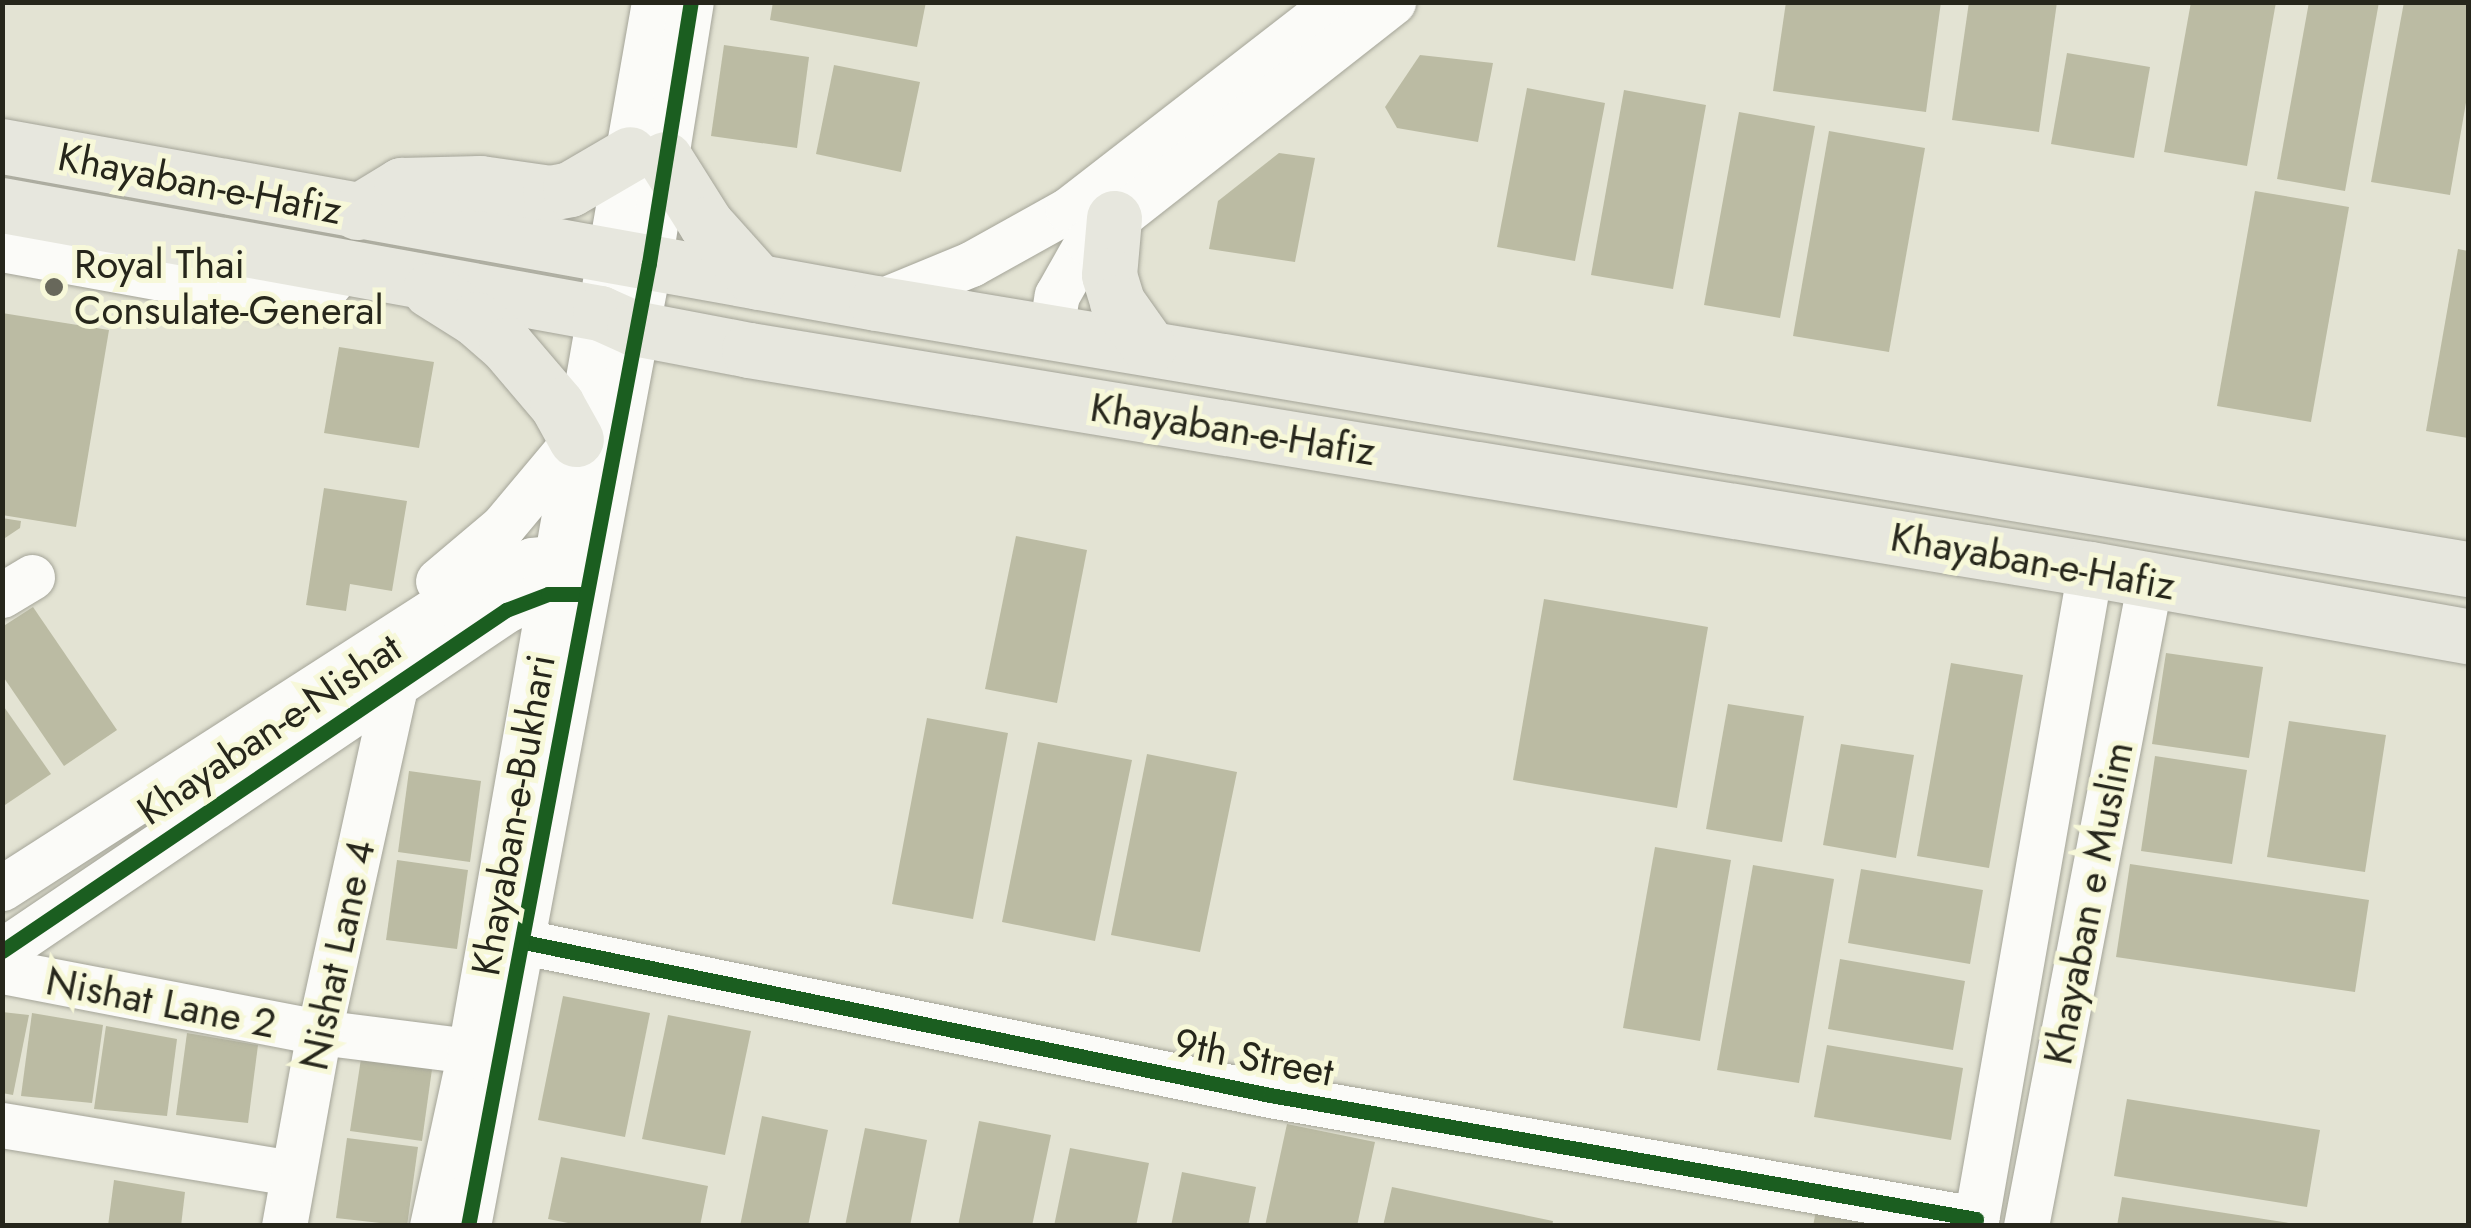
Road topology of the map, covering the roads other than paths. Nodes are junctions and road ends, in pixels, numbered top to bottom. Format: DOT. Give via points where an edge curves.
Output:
graph roads {
  1 [pos="654,2"];
  2 [pos="690,2"];
  3 [pos="1336,2"];
  4 [pos="1394,2"];
  5 [pos="2,146"];
  6 [pos="647,156"];
  7 [pos="2,204"];
  8 [pos="357,212"];
  9 [pos="1114,218"];
  10 [pos="2,249"];
  11 [pos="630,259"];
  12 [pos="344,266"];
  13 [pos="408,278"];
  14 [pos="758,282"];
  15 [pos="876,303"];
  16 [pos="617,320"];
  17 [pos="1051,331"];
  18 [pos="1149,347"];
  19 [pos="576,440"];
  20 [pos="2468,569"];
  21 [pos="2090,570"];
  22 [pos="571,574"];
  23 [pos="2150,580"];
  24 [pos="408,623"];
  25 [pos="2468,636"];
  26 [pos="461,639"];
  27 [pos="388,686"];
  28 [pos="534,687"];
  29 [pos="2,888"];
  30 [pos="524,942"];
  31 [pos="2,951"];
  32 [pos="2,971"];
  33 [pos="319,1032"];
  34 [pos="470,1051"];
  35 [pos="2,1125"];
  36 [pos="292,1173"];
  37 [pos="1975,1222"];
  38 [pos="284,1226"];
  39 [pos="432,1226"];
  40 [pos="468,1226"];
  41 [pos="2026,1226"];
  1 -- 6 [label="street, Khayaban-e-Bukhari"];
  2 -- 6 [label="street, Khayaban-e-Bukhari"];
  3 -- 15 [label="street" via="1068,210 971,264"];
  4 -- 9 [label="street"];
  5 -- 8 [label="main road, Khayaban-e-Hafiz"];
  6 -- 8 [label="main road" via="550,193 480,183 401,185"];
  6 -- 11 [label="street, Khayaban-e-Bukhari"];
  6 -- 14 [label="main road"];
  7 -- 12 [label="main road, Khayaban-e-Hafiz"];
  8 -- 11 [label="main road, Khayaban-e-Hafiz"];
  9 -- 17 [label="street" via="1074,258"];
  9 -- 18 [label="main road" via="1109,274 1118,302"];
  10 -- 12 [label="street" via="277,299 310,294"];
  11 -- 14 [label="main road, Khayaban-e-Hafiz"];
  11 -- 16 [label="street, Khayaban-e-Bukhari"];
  12 -- 13 [label="main road, Khayaban-e-Hafiz"];
  13 -- 16 [label="main road, Khayaban-e-Hafiz"];
  13 -- 19 [label="main road" via="506,345"];
  14 -- 15 [label="main road, Khayaban-e-Hafiz"];
  15 -- 17 [label="main road, Khayaban-e-Hafiz"];
  16 -- 19 [label="street, Khayaban-e-Bukhari"];
  16 -- 21 [label="main road, Khayaban-e-Hafiz"];
  16 -- 22 [label="street, Khayaban-e-Bukhari"];
  17 -- 18 [label="main road, Khayaban-e-Hafiz"];
  18 -- 20 [label="main road, Khayaban-e-Hafiz"];
  19 -- 22 [label="street, Khayaban-e-Bukhari"];
  19 -- 24 [label="street" via="503,526 438,581"];
  21 -- 23 [label="main road, Khayaban-e-Hafiz"];
  21 -- 37 [label="street"];
  22 -- 24 [label="street, Khayaban-e-Nishat" via="492,574"];
  22 -- 26 [label="street, Khayaban-e-Nishat"];
  22 -- 28 [label="street, Khayaban-e-Bukhari"];
  22 -- 30 [label="street, Khayaban-e-Bukhari"];
  23 -- 25 [label="main road, Khayaban-e-Hafiz"];
  23 -- 41 [label="street, Khayaban e Muslim"];
  24 -- 29 [label="street, Khayaban-e-Nishat"];
  26 -- 27 [label="street, Khayaban-e-Nishat"];
  26 -- 28 [label="street" via="506,650"];
  27 -- 31 [label="street, Khayaban-e-Nishat"];
  27 -- 33 [label="street, Nishat Lane 4" via="394,695"];
  28 -- 34 [label="street, Khayaban-e-Bukhari"];
  30 -- 37 [label="street, 9th Street" via="1270,1095"];
  30 -- 40 [label="street, Khayaban-e-Bukhari"];
  32 -- 33 [label="street, Nishat Lane 2"];
  33 -- 34 [label="street, Nishat Lane 2"];
  33 -- 36 [label="street, Nishat Lane 4"];
  34 -- 39 [label="street, Khayaban-e-Bukhari"];
  35 -- 36 [label="street"];
  36 -- 38 [label="street, Nishat Lane 4"];
}
